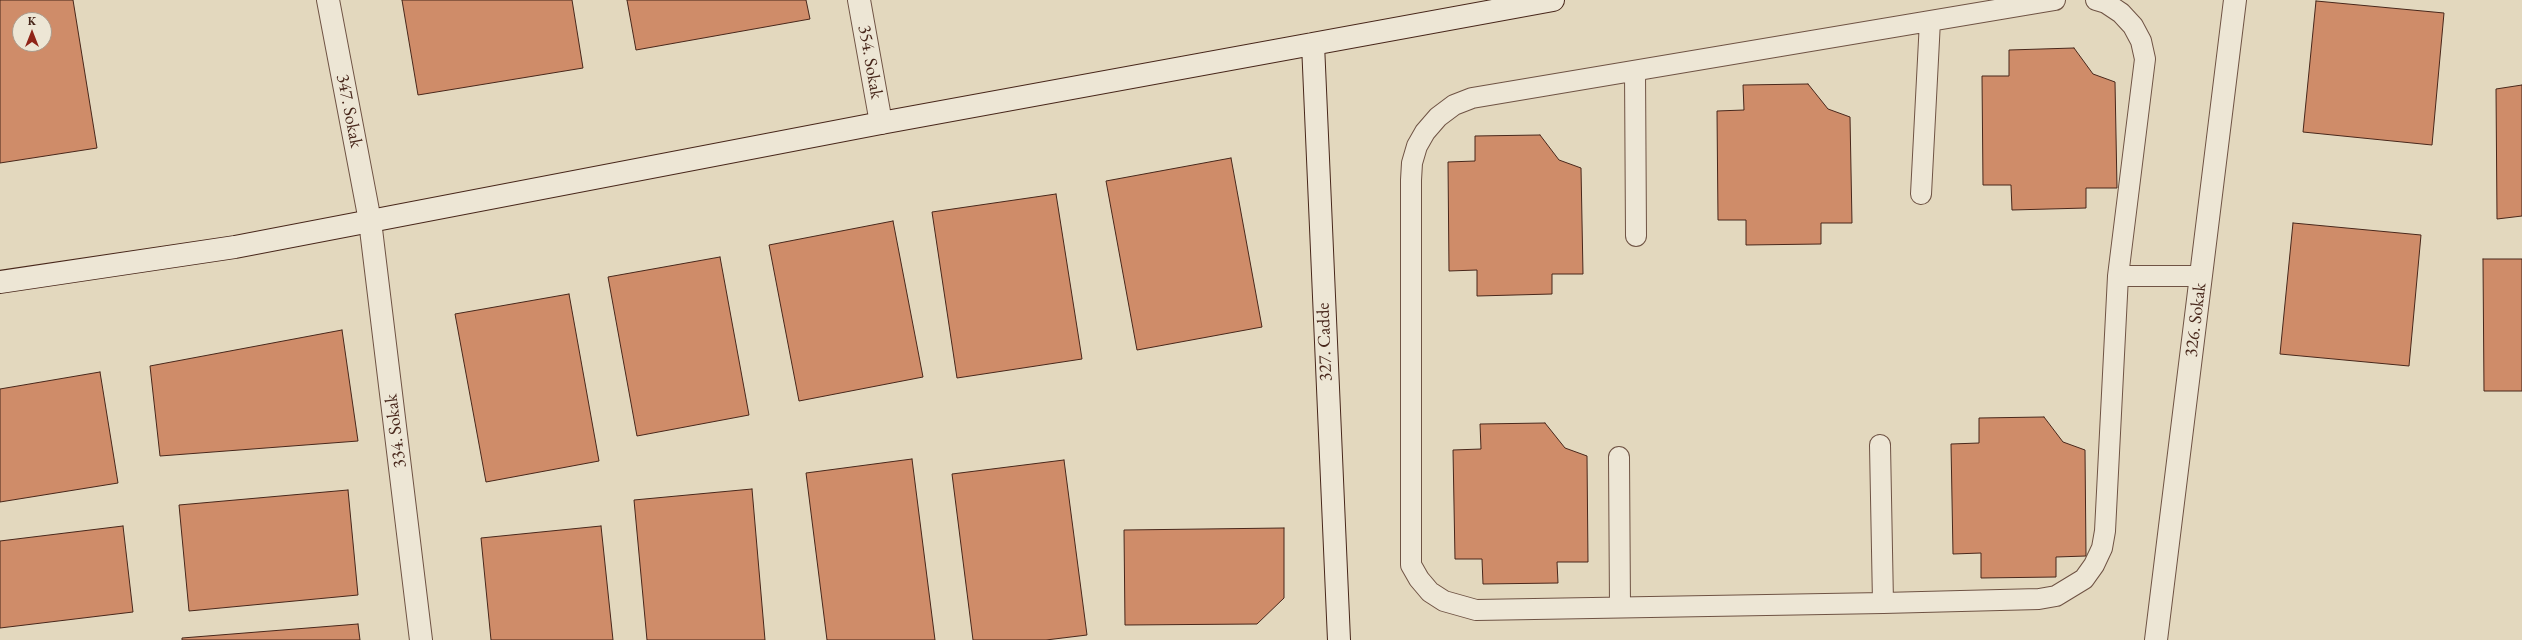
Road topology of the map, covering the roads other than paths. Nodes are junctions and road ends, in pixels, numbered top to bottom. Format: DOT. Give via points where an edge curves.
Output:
graph roads {
  1 [pos="328,0"];
  2 [pos="859,0"];
  3 [pos="1553,0"];
  4 [pos="2055,0"];
  5 [pos="2096,0"];
  6 [pos="2236,0"];
  7 [pos="1930,21"];
  8 [pos="1313,44"];
  9 [pos="1635,71"];
  10 [pos="881,123"];
  11 [pos="1921,194"];
  12 [pos="370,221"];
  13 [pos="1636,236"];
  14 [pos="2118,276"];
  15 [pos="2201,276"];
  16 [pos="0,282"];
  17 [pos="1880,444"];
  18 [pos="1619,457"];
  19 [pos="1883,603"];
  20 [pos="1620,607"];
  21 [pos="421,640"];
  22 [pos="1339,640"];
  23 [pos="2156,640"];
  1 -- 12 [label="street, 347. Sokak"];
  2 -- 10 [label="street, 354. Sokak"];
  3 -- 8 [label="street"];
  4 -- 7 [label="lane"];
  5 -- 14 [label="lane" via="2121,13 2133,26 2141,41 2145,59"];
  6 -- 15 [label="street, 326. Sokak"];
  7 -- 9 [label="lane"];
  7 -- 11 [label="lane"];
  8 -- 10 [label="street"];
  8 -- 22 [label="street, 327. Cadde"];
  9 -- 13 [label="lane"];
  9 -- 20 [label="lane" via="1472,98 1454,105 1438,117 1425,132 1412,163 1411,180 1411,565 1430,592 1460,607 1476,610"];
  10 -- 12 [label="street"];
  12 -- 16 [label="street" via="235,247"];
  12 -- 21 [label="street, 334. Sokak"];
  14 -- 15 [label="lane"];
  14 -- 19 [label="lane" via="2105,531 2102,548 2084,579 2056,596 2039,599"];
  15 -- 23 [label="street, 326. Sokak"];
  17 -- 19 [label="lane"];
  18 -- 20 [label="lane"];
  19 -- 20 [label="lane"];
}
